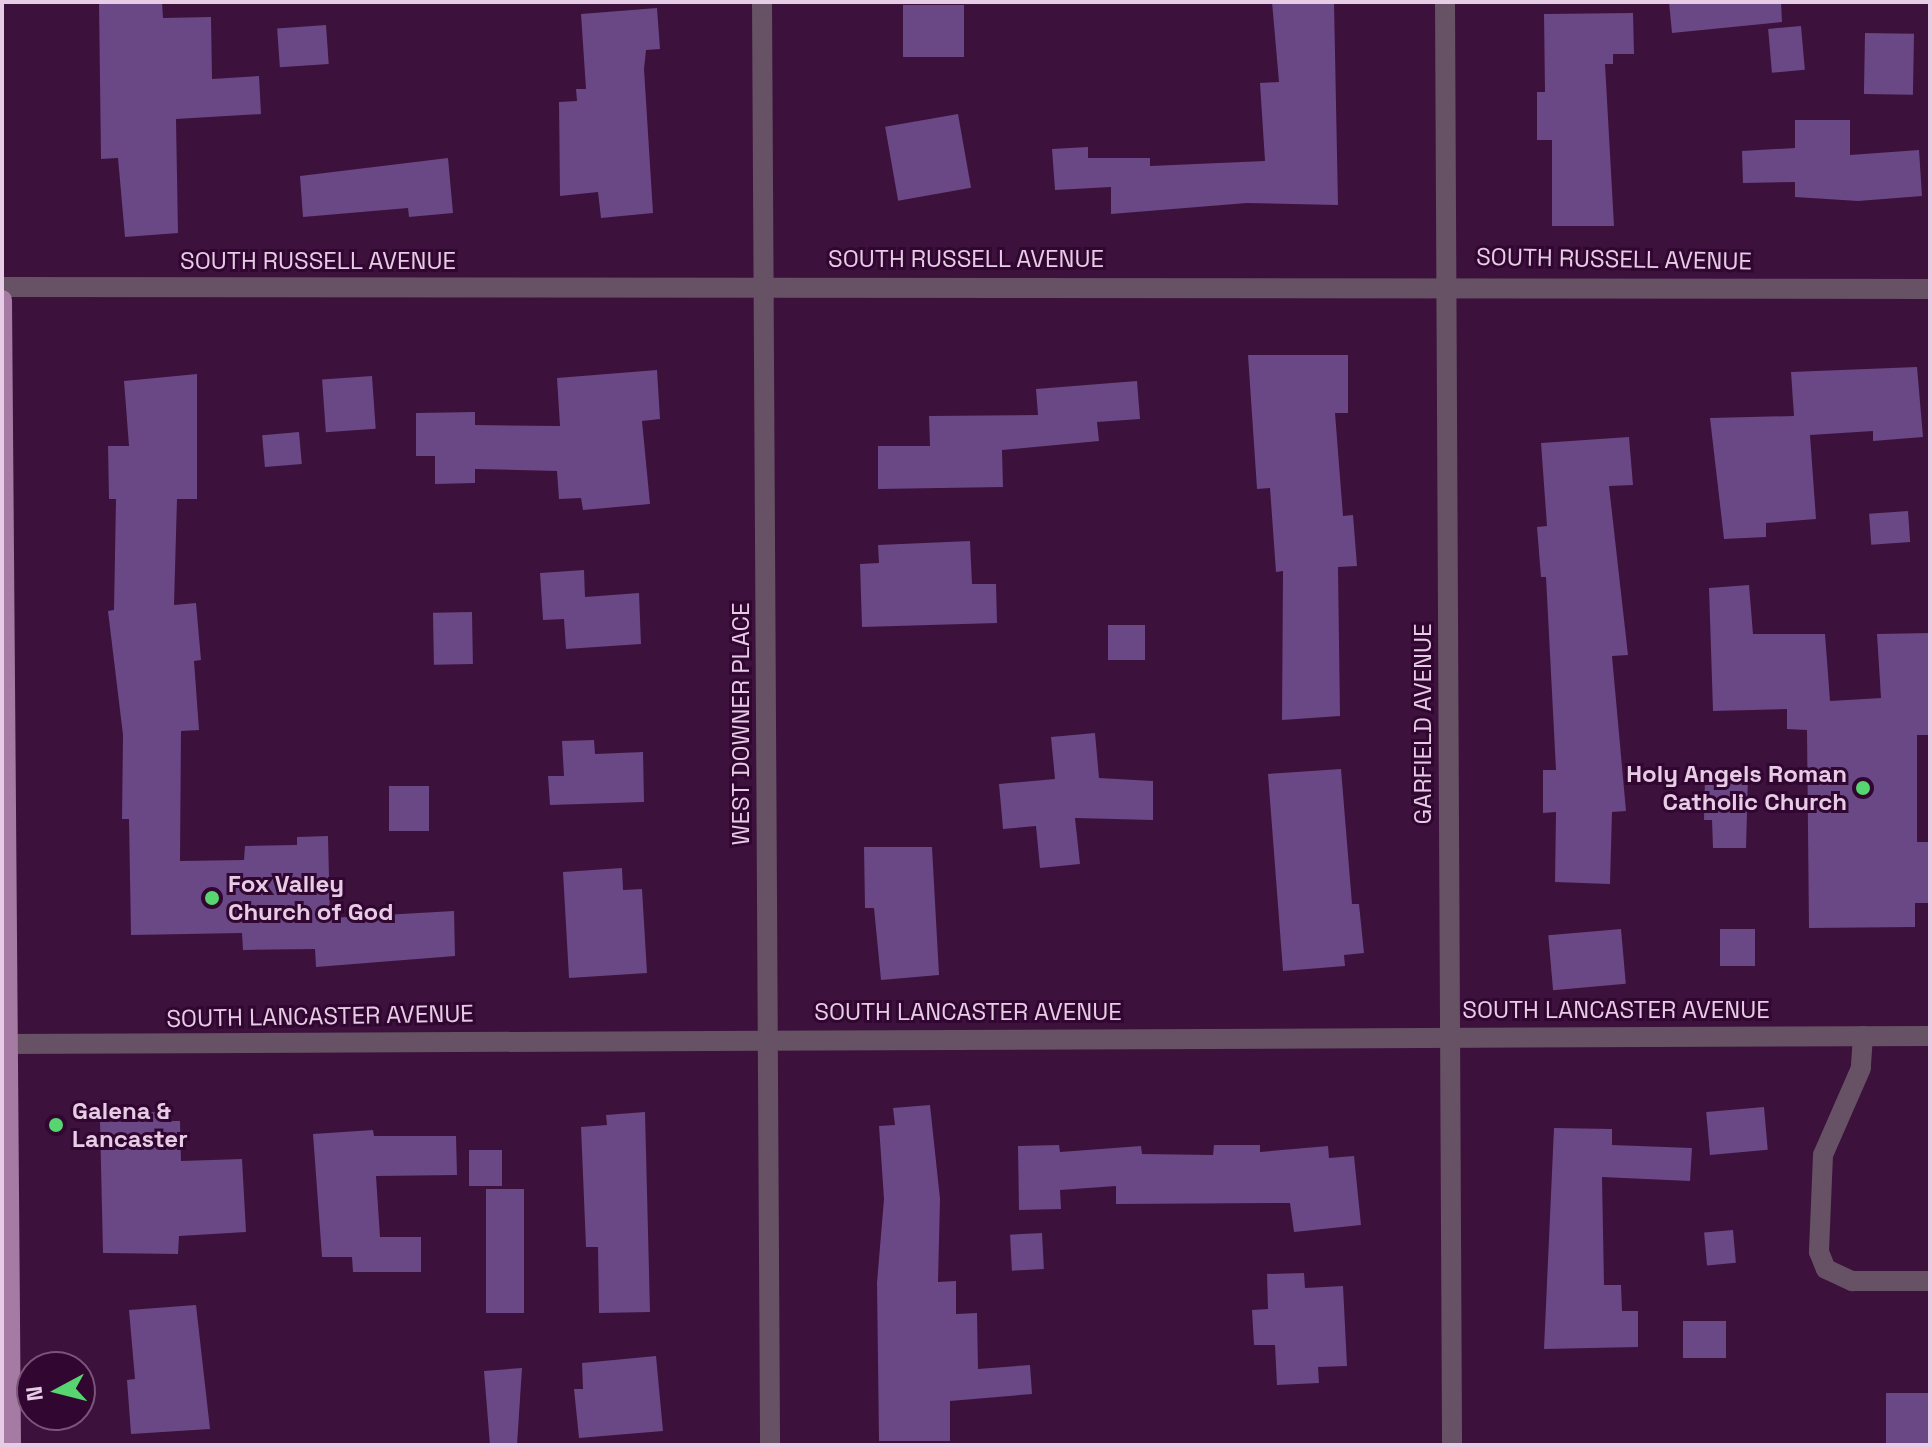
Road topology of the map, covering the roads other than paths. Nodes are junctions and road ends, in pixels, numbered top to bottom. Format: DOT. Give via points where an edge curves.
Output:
graph roads {
  1 [pos="762,2"];
  2 [pos="1445,2"];
  3 [pos="1447,284"];
  4 [pos="765,286"];
  5 [pos="2,287"];
  6 [pos="1930,289"];
  7 [pos="2,300"];
  8 [pos="3,802"];
  9 [pos="1930,1035"];
  10 [pos="1863,1036"];
  11 [pos="1450,1037"];
  12 [pos="768,1038"];
  13 [pos="4,1044"];
  14 [pos="1930,1281"];
  15 [pos="11,1445"];
  16 [pos="770,1445"];
  17 [pos="1452,1445"];
  1 -- 4 [label="street, WEST DOWNER PLACE"];
  2 -- 3 [label="street, GARFIELD AVENUE"];
  3 -- 4 [label="street, SOUTH RUSSELL AVENUE"];
  3 -- 6 [label="street, SOUTH RUSSELL AVENUE"];
  3 -- 11 [label="street, GARFIELD AVENUE"];
  4 -- 5 [label="street, SOUTH RUSSELL AVENUE"];
  4 -- 12 [label="street, WEST DOWNER PLACE"];
  7 -- 8 [label="main road"];
  8 -- 13 [label="main road"];
  9 -- 10 [label="street, SOUTH LANCASTER AVENUE"];
  10 -- 11 [label="street, SOUTH LANCASTER AVENUE"];
  10 -- 14 [label="street" via="1861,1068 1823,1155 1819,1252 1826,1269 1852,1281"];
  11 -- 12 [label="street, SOUTH LANCASTER AVENUE"];
  11 -- 17 [label="street, GARFIELD AVENUE"];
  12 -- 13 [label="street, SOUTH LANCASTER AVENUE"];
  12 -- 16 [label="street, WEST DOWNER PLACE"];
  13 -- 15 [label="main road"];
}
